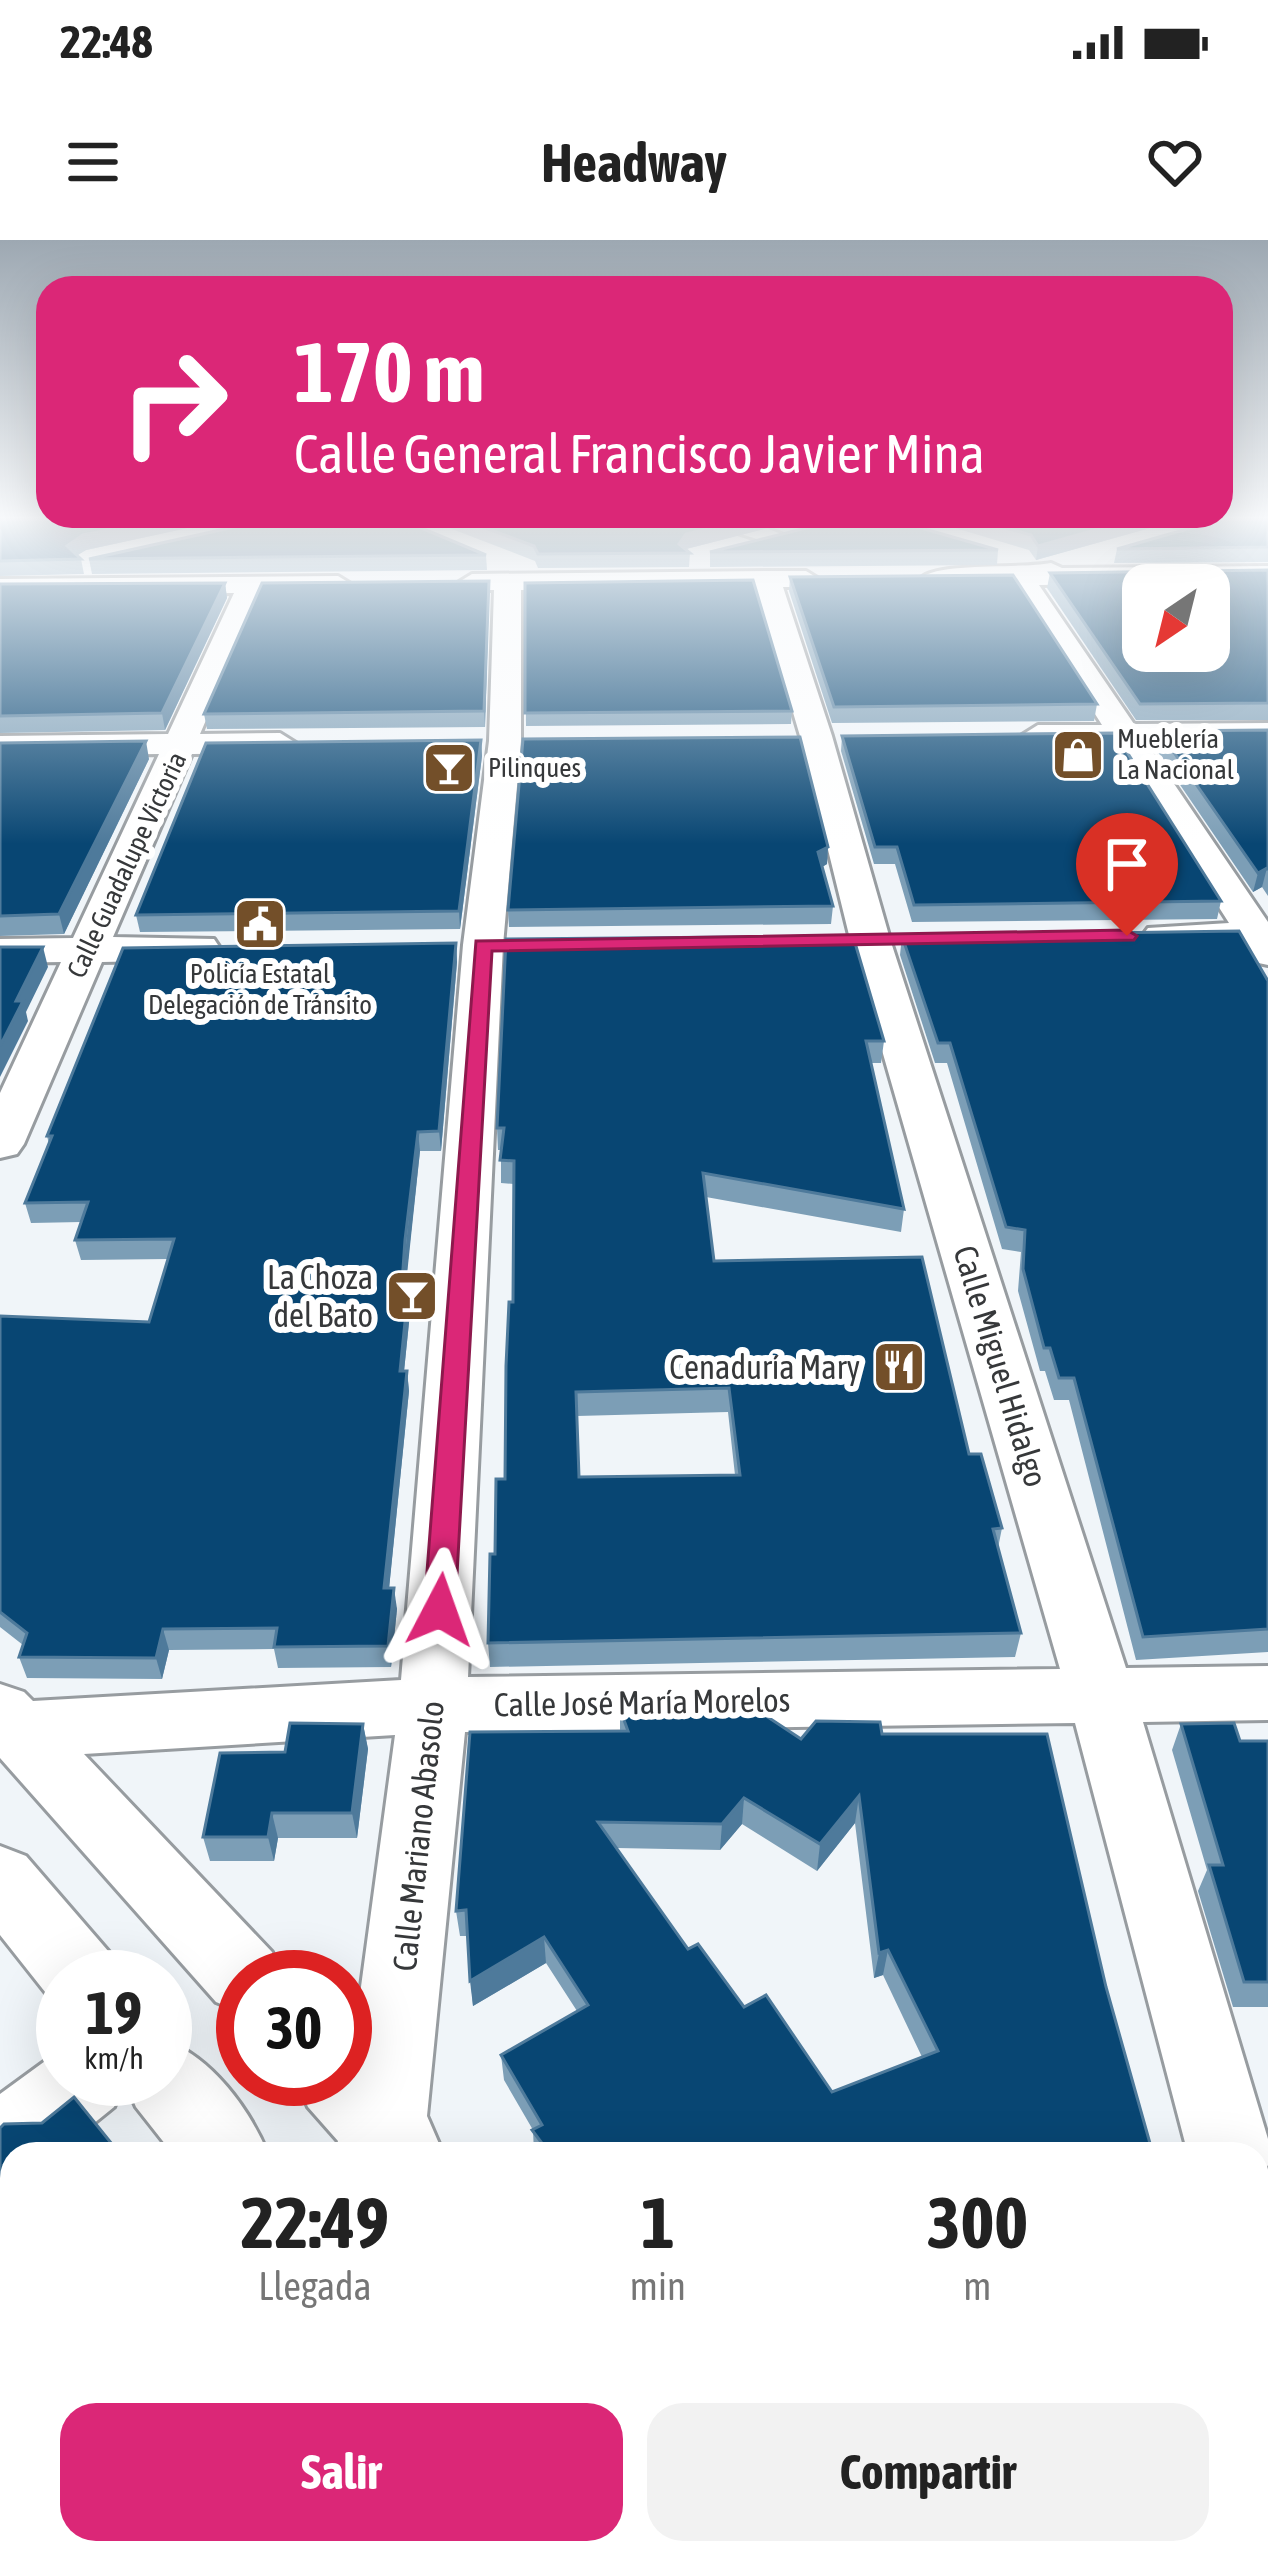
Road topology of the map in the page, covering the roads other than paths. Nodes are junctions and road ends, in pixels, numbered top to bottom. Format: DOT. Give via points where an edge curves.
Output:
graph roads {
  1 [pos="233,627"];
  2 [pos="512,627"];
  3 [pos="772,627"];
  4 [pos="1055,627"];
  5 [pos="1268,733"];
  6 [pos="1126,734"];
  7 [pos="1007,735"];
  8 [pos="321,742"];
  9 [pos="183,743"];
  10 [pos="0,746"];
  11 [pos="1120,936"];
  12 [pos="1264,941"];
  13 [pos="227,947"];
  14 [pos="88,949"];
  15 [pos="0,951"];
  16 [pos="0,1144"];
  17 [pos="1268,1693"];
  18 [pos="1101,1694"];
  19 [pos="434,1705"];
  20 [pos="9,1720"];
  21 [pos="0,1879"];
  22 [pos="59,1950"];
  23 [pos="219,1950"];
  24 [pos="51,2106"];
  25 [pos="187,2106"];
  26 [pos="376,2129"];
  27 [pos="5,2142"];
  28 [pos="216,2142"];
  29 [pos="1227,2142"];
  1 -- 9 [label="street, Calle Guadalupe Victoria"];
  2 -- 19 [label="street, Calle Mariano Abasolo" via="483,945"];
  3 -- 18 [label="street, Calle Miguel Hidalgo" via="816,736 870,939"];
  4 -- 6 [label="street"];
  5 -- 6 [label="street"];
  6 -- 7 [label="street"];
  6 -- 12 [label="street"];
  8 -- 9 [label="street"];
  9 -- 10 [label="street"];
  9 -- 14 [label="street, Calle Guadalupe Victoria"];
  11 -- 12 [label="street"];
  13 -- 14 [label="street"];
  14 -- 15 [label="street"];
  14 -- 16 [label="street, Calle Guadalupe Victoria"];
  17 -- 18 [label="street, Calle José María Morelos"];
  18 -- 19 [label="street, Calle José María Morelos"];
  18 -- 29 [label="street, Calle Miguel Hidalgo"];
  19 -- 20 [label="street, Calle José María Morelos"];
  19 -- 26 [label="street, Calle Mariano Abasolo"];
  20 -- 23 [label="street"];
  21 -- 22 [label="street"];
  24 -- 27 [label="street"];
  25 -- 28 [label="street"];
}
